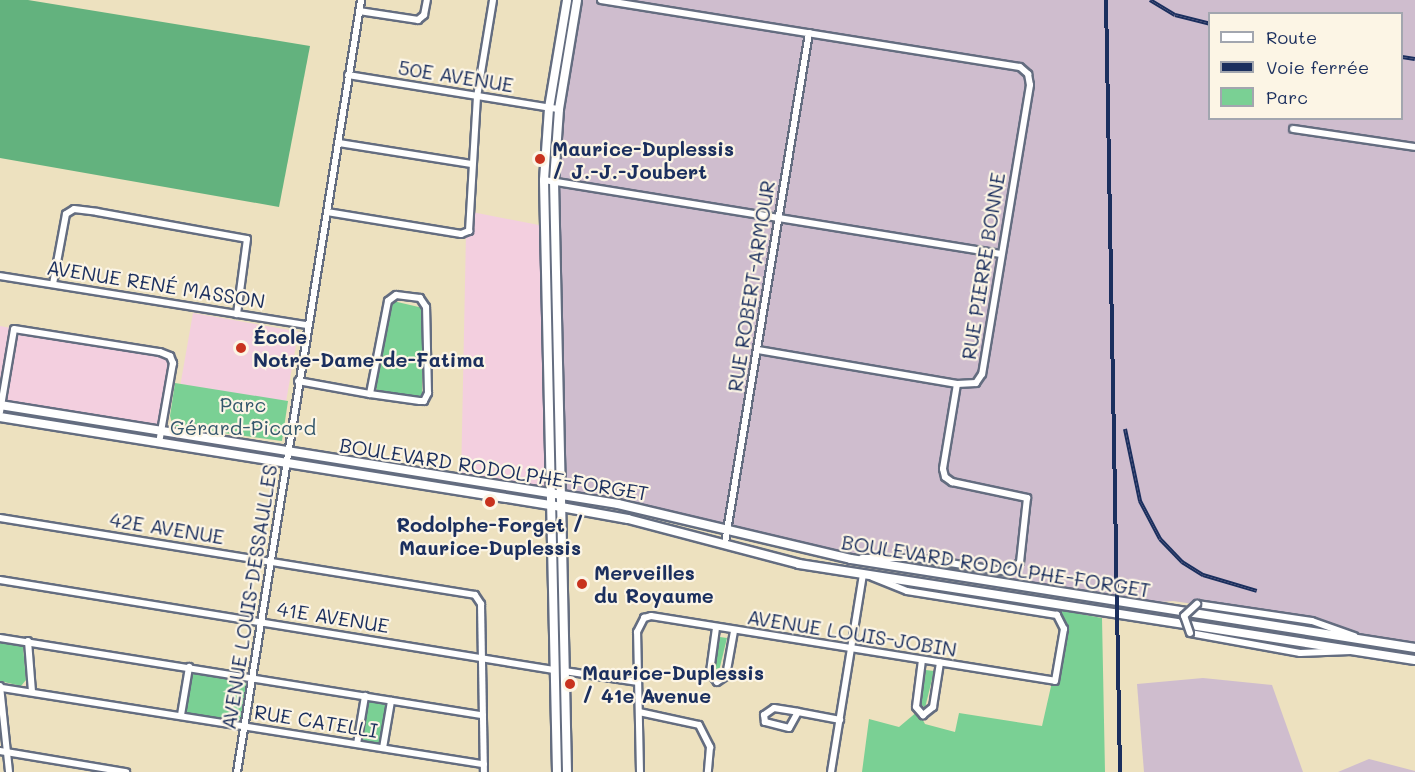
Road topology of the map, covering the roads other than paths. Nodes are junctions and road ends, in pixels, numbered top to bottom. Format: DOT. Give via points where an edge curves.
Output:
graph roads {
  1 [pos="360,0"];
  2 [pos="427,0"];
  3 [pos="493,0"];
  4 [pos="567,0"];
  5 [pos="577,0"];
  6 [pos="601,0"];
  7 [pos="359,10"];
  8 [pos="809,33"];
  9 [pos="348,75"];
  10 [pos="477,97"];
  11 [pos="549,108"];
  12 [pos="559,109"];
  13 [pos="1293,129"];
  14 [pos="339,143"];
  15 [pos="1415,147"];
  16 [pos="471,164"];
  17 [pos="544,180"];
  18 [pos="554,181"];
  19 [pos="327,212"];
  20 [pos="779,218"];
  21 [pos="1001,254"];
  22 [pos="0,276"];
  23 [pos="53,284"];
  24 [pos="237,314"];
  25 [pos="307,325"];
  26 [pos="758,350"];
  27 [pos="298,381"];
  28 [pos="957,384"];
  29 [pos="370,394"];
  30 [pos="0,408"];
  31 [pos="0,417"];
  32 [pos="160,432"];
  33 [pos="159,443"];
  34 [pos="287,452"];
  35 [pos="287,463"];
  36 [pos="550,493"];
  37 [pos="561,496"];
  38 [pos="550,505"];
  39 [pos="561,507"];
  40 [pos="0,518"];
  41 [pos="728,531"];
  42 [pos="725,543"];
  43 [pos="802,550"];
  44 [pos="851,559"];
  45 [pos="272,562"];
  46 [pos="799,564"];
  47 [pos="866,574"];
  48 [pos="0,580"];
  49 [pos="262,622"];
  50 [pos="716,628"];
  51 [pos="734,631"];
  52 [pos="2,638"];
  53 [pos="28,641"];
  54 [pos="1368,642"];
  55 [pos="1415,648"];
  56 [pos="851,649"];
  57 [pos="1352,651"];
  58 [pos="482,658"];
  59 [pos="922,660"];
  60 [pos="1415,660"];
  61 [pos="940,663"];
  62 [pos="189,667"];
  63 [pos="554,670"];
  64 [pos="564,671"];
  65 [pos="253,677"];
  66 [pos="1054,681"];
  67 [pos="638,682"];
  68 [pos="1,687"];
  69 [pos="32,692"];
  70 [pos="365,696"];
  71 [pos="391,701"];
  72 [pos="639,712"];
  73 [pos="798,712"];
  74 [pos="181,715"];
  75 [pos="483,715"];
  76 [pos="840,720"];
  77 [pos="245,726"];
  78 [pos="357,744"];
  79 [pos="383,748"];
  80 [pos="4,751"];
  81 [pos="484,764"];
  82 [pos="9,772"];
  83 [pos="126,772"];
  84 [pos="237,772"];
  85 [pos="484,772"];
  86 [pos="557,772"];
  87 [pos="567,772"];
  88 [pos="640,772"];
  89 [pos="708,772"];
  90 [pos="831,772"];
  1 -- 7 [label="street, AVENUE LOUIS-DESSAULLES"];
  2 -- 7 [label="street" via="424,15 418,20"];
  3 -- 10 [label="street"];
  4 -- 11 [label="street"];
  5 -- 12 [label="street"];
  6 -- 8 [label="street"];
  7 -- 9 [label="street, AVENUE LOUIS-DESSAULLES"];
  8 -- 20 [label="street, RUE ROBERT-ARMOUR"];
  8 -- 21 [label="street, RUE PIERRE BONNE" via="1020,67 1028,74 1030,85"];
  9 -- 10 [label="street, 50E AVENUE"];
  9 -- 14 [label="street, AVENUE LOUIS-DESSAULLES"];
  10 -- 11 [label="street, 50E AVENUE"];
  10 -- 16 [label="street"];
  11 -- 12 [label="street, 50E AVENUE"];
  11 -- 17 [label="street"];
  12 -- 18 [label="street"];
  13 -- 15 [label="street"];
  14 -- 16 [label="street"];
  14 -- 19 [label="street, AVENUE LOUIS-DESSAULLES"];
  16 -- 19 [label="street" via="472,212 466,233"];
  17 -- 18 [label="street"];
  17 -- 36 [label="street"];
  18 -- 20 [label="street"];
  18 -- 37 [label="street"];
  19 -- 25 [label="street, AVENUE LOUIS-DESSAULLES"];
  20 -- 21 [label="street"];
  20 -- 26 [label="street, RUE ROBERT-ARMOUR"];
  21 -- 28 [label="street, RUE PIERRE BONNE" via="982,374 976,383"];
  22 -- 23 [label="street, AVENUE RENÉ MASSON"];
  23 -- 24 [label="street, AVENUE RENÉ MASSON"];
  23 -- 24 [label="street" via="66,214 74,209 97,212 248,239"];
  24 -- 25 [label="street, AVENUE RENÉ MASSON"];
  25 -- 27 [label="street, AVENUE LOUIS-DESSAULLES"];
  26 -- 28 [label="street"];
  26 -- 41 [label="street, RUE ROBERT-ARMOUR"];
  27 -- 29 [label="street"];
  27 -- 34 [label="street, AVENUE LOUIS-DESSAULLES"];
  28 -- 44 [label="street, RUE PIERRE BONNE" via="943,469 948,480 1027,498 1020,562 1015,571 916,558"];
  29 -- 29 [label="street" via="420,401 427,397 426,307 420,298 396,295 388,301"];
  30 -- 32 [label="street, BOULEVARD RODOLPHE-FORGET"];
  30 -- 32 [label="street" via="14,329 170,356 173,363"];
  31 -- 33 [label="street, BOULEVARD RODOLPHE-FORGET"];
  32 -- 33 [label="street"];
  32 -- 34 [label="street, BOULEVARD RODOLPHE-FORGET"];
  33 -- 35 [label="street, BOULEVARD RODOLPHE-FORGET"];
  34 -- 35 [label="street, AVENUE LOUIS-DESSAULLES"];
  34 -- 36 [label="street, BOULEVARD RODOLPHE-FORGET"];
  35 -- 38 [label="street, BOULEVARD RODOLPHE-FORGET"];
  35 -- 45 [label="street, AVENUE LOUIS-DESSAULLES"];
  36 -- 37 [label="street, BOULEVARD RODOLPHE-FORGET"];
  36 -- 38 [label="street"];
  37 -- 39 [label="street"];
  37 -- 41 [label="street, BOULEVARD RODOLPHE-FORGET" via="618,504"];
  38 -- 39 [label="street, BOULEVARD RODOLPHE-FORGET"];
  38 -- 63 [label="street"];
  39 -- 42 [label="street, BOULEVARD RODOLPHE-FORGET"];
  39 -- 64 [label="street"];
  40 -- 45 [label="street, 42E AVENUE"];
  41 -- 42 [label="street, RUE ROBERT-ARMOUR"];
  41 -- 43 [label="street, BOULEVARD RODOLPHE-FORGET"];
  42 -- 46 [label="street, BOULEVARD RODOLPHE-FORGET"];
  43 -- 44 [label="street, BOULEVARD RODOLPHE-FORGET"];
  43 -- 46 [label="street"];
  44 -- 54 [label="street, BOULEVARD RODOLPHE-FORGET"];
  45 -- 49 [label="street, AVENUE LOUIS-DESSAULLES"];
  45 -- 58 [label="street, 42E AVENUE" via="471,594 481,604"];
  46 -- 47 [label="street, BOULEVARD RODOLPHE-FORGET"];
  47 -- 56 [label="street"];
  47 -- 57 [label="street, BOULEVARD RODOLPHE-FORGET"];
  47 -- 66 [label="street, BOULEVARD RODOLPHE-FORGET" via="907,591 1038,610 1062,620 1064,629"];
  48 -- 49 [label="street, 41E AVENUE"];
  49 -- 58 [label="street, 41E AVENUE"];
  49 -- 65 [label="street, AVENUE LOUIS-DESSAULLES"];
  50 -- 51 [label="street, AVENUE LOUIS-JOBIN"];
  50 -- 51 [label="street" via="710,672 717,681 726,675"];
  50 -- 67 [label="street, AVENUE LOUIS-JOBIN" via="644,618 637,632"];
  51 -- 56 [label="street, AVENUE LOUIS-JOBIN"];
  52 -- 53 [label="street"];
  53 -- 62 [label="street"];
  53 -- 69 [label="street"];
  54 -- 55 [label="street, BOULEVARD RODOLPHE-FORGET"];
  54 -- 57 [label="street, BOULEVARD RODOLPHE-FORGET, bridge" via="1312,621 1197,604 1184,616 1190,633 1266,648 1322,654"];
  56 -- 59 [label="street, AVENUE LOUIS-JOBIN"];
  56 -- 76 [label="street"];
  57 -- 60 [label="street, BOULEVARD RODOLPHE-FORGET"];
  58 -- 63 [label="street, 41E AVENUE"];
  58 -- 75 [label="street"];
  59 -- 61 [label="street, AVENUE LOUIS-JOBIN"];
  59 -- 61 [label="street" via="916,707 922,715 933,707"];
  61 -- 66 [label="street, AVENUE LOUIS-JOBIN"];
  62 -- 65 [label="street"];
  62 -- 74 [label="street"];
  63 -- 86 [label="street"];
  64 -- 67 [label="street"];
  64 -- 87 [label="street"];
  65 -- 70 [label="street"];
  65 -- 77 [label="street, AVENUE LOUIS-DESSAULLES"];
  67 -- 72 [label="street"];
  68 -- 69 [label="street, RUE CATELLI"];
  68 -- 80 [label="street"];
  69 -- 74 [label="street, RUE CATELLI"];
  70 -- 71 [label="street"];
  70 -- 78 [label="street"];
  71 -- 75 [label="street"];
  71 -- 79 [label="street"];
  72 -- 88 [label="street"];
  72 -- 89 [label="street" via="699,725 710,747"];
  73 -- 73 [label="street" via="774,708 764,716 765,722 789,728"];
  73 -- 76 [label="street"];
  74 -- 77 [label="street, RUE CATELLI"];
  75 -- 81 [label="street"];
  76 -- 90 [label="street"];
  77 -- 78 [label="street, RUE CATELLI"];
  77 -- 84 [label="street, AVENUE LOUIS-DESSAULLES"];
  78 -- 79 [label="street, RUE CATELLI"];
  79 -- 81 [label="street, RUE CATELLI"];
  80 -- 82 [label="street"];
  80 -- 83 [label="street"];
  81 -- 85 [label="street"];
}
